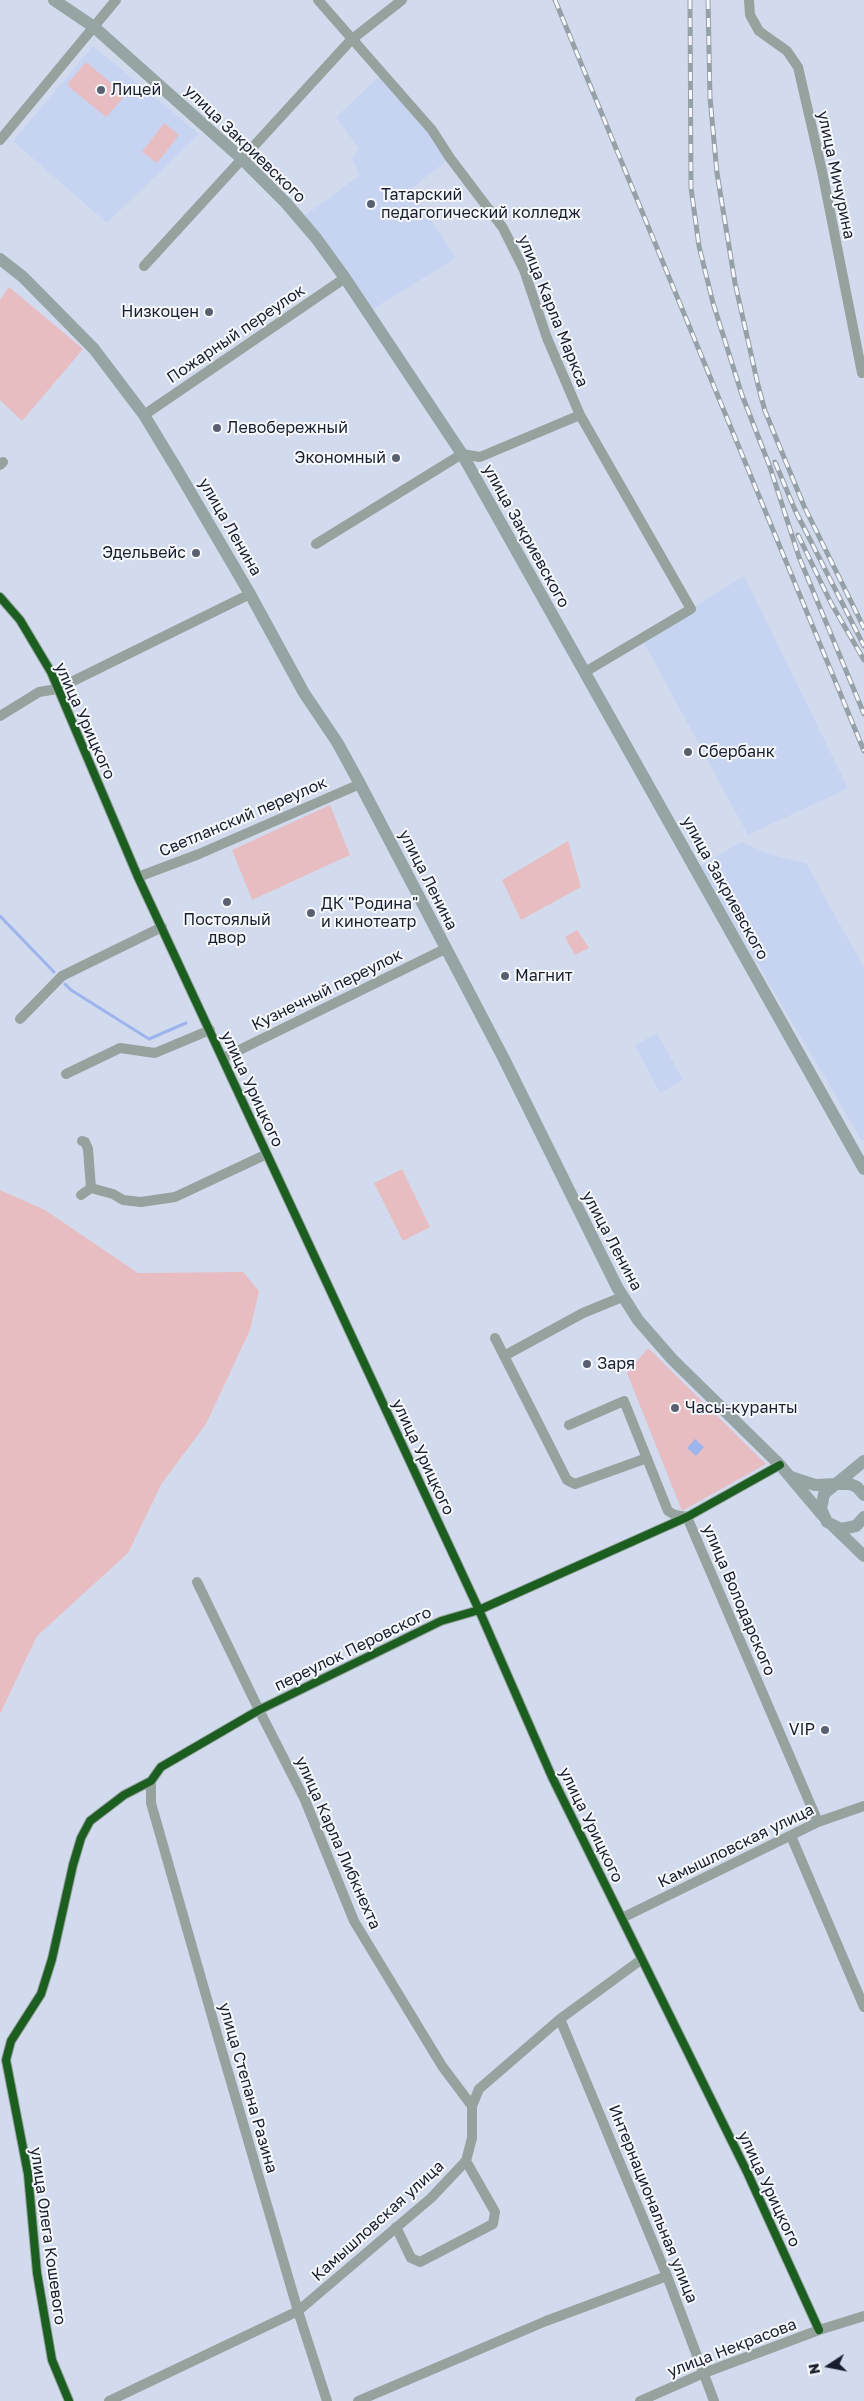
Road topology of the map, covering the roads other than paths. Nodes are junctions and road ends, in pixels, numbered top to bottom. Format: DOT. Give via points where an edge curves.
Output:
graph roads {
  1 [pos="54,0"];
  2 [pos="116,0"];
  3 [pos="318,0"];
  4 [pos="402,0"];
  5 [pos="749,0"];
  6 [pos="94,27"];
  7 [pos="351,40"];
  8 [pos="0,140"];
  9 [pos="241,158"];
  10 [pos="0,259"];
  11 [pos="144,266"];
  12 [pos="345,278"];
  13 [pos="862,374"];
  14 [pos="144,415"];
  15 [pos="580,415"];
  16 [pos="462,454"];
  17 [pos="316,544"];
  18 [pos="250,594"];
  19 [pos="0,597"];
  20 [pos="585,672"];
  21 [pos="57,689"];
  22 [pos="0,716"];
  23 [pos="360,784"];
  24 [pos="138,877"];
  25 [pos="162,928"];
  26 [pos="445,949"];
  27 [pos="20,1019"];
  28 [pos="210,1030"];
  29 [pos="223,1058"];
  30 [pos="66,1074"];
  31 [pos="82,1141"];
  32 [pos="267,1154"];
  33 [pos="864,1169"];
  34 [pos="91,1188"];
  35 [pos="81,1195"];
  36 [pos="622,1296"];
  37 [pos="495,1338"];
  38 [pos="504,1356"];
  39 [pos="569,1425"];
  40 [pos="647,1458"];
  41 [pos="864,1461"];
  42 [pos="780,1465"];
  43 [pos="836,1484"];
  44 [pos="864,1495"];
  45 [pos="823,1516"];
  46 [pos="687,1517"];
  47 [pos="864,1517"];
  48 [pos="833,1526"];
  49 [pos="864,1556"];
  50 [pos="197,1582"];
  51 [pos="478,1610"];
  52 [pos="259,1710"];
  53 [pos="151,1781"];
  54 [pos="864,1806"];
  55 [pos="90,1821"];
  56 [pos="818,1822"];
  57 [pos="791,1836"];
  58 [pos="622,1918"];
  59 [pos="642,1959"];
  60 [pos="864,2007"];
  61 [pos="560,2019"];
  62 [pos="472,2106"];
  63 [pos="466,2161"];
  64 [pos="396,2227"];
  65 [pos="667,2276"];
  66 [pos="298,2311"];
  67 [pos="864,2316"];
  68 [pos="820,2330"];
  69 [pos="704,2373"];
  70 [pos="70,2401"];
  71 [pos="109,2401"];
  72 [pos="327,2401"];
  73 [pos="358,2401"];
  74 [pos="640,2401"];
  75 [pos="714,2401"];
  1 -- 6 [label="main road, улица Закриевского"];
  2 -- 6 [label="street"];
  3 -- 7 [label="street, улица Карла Маркса"];
  4 -- 7 [label="street"];
  5 -- 13 [label="street, улица Мичурина" via="750,15 759,31 787,51 798,68"];
  6 -- 8 [label="street"];
  6 -- 9 [label="main road, улица Закриевского"];
  7 -- 9 [label="street"];
  7 -- 15 [label="street, улица Карла Маркса" via="432,130 503,228 524,270 547,338"];
  9 -- 11 [label="street"];
  9 -- 12 [label="main road, улица Закриевского" via="286,203"];
  10 -- 14 [label="main road, улица Ленина" via="94,349"];
  12 -- 14 [label="street, Пожарный переулок"];
  12 -- 16 [label="main road, улица Закриевского"];
  14 -- 18 [label="main road, улица Ленина"];
  15 -- 16 [label="street" via="480,458"];
  15 -- 20 [label="street, улица Карла Маркса" via="691,609"];
  16 -- 17 [label="street"];
  16 -- 20 [label="main road, улица Закриевского"];
  18 -- 21 [label="street"];
  18 -- 23 [label="main road, улица Ленина"];
  19 -- 21 [label="street, улица Урицкого" via="20,620 51,672"];
  20 -- 33 [label="main road, улица Закриевского"];
  21 -- 22 [label="street" via="39,692"];
  21 -- 24 [label="street, улица Урицкого"];
  23 -- 24 [label="street, Светланский переулок"];
  23 -- 26 [label="main road, улица Ленина"];
  24 -- 25 [label="street, улица Урицкого"];
  25 -- 27 [label="street" via="62,976"];
  25 -- 28 [label="street, улица Урицкого"];
  26 -- 29 [label="street, Кузнечный переулок"];
  26 -- 36 [label="main road, улица Ленина" via="504,1059"];
  28 -- 29 [label="street, улица Урицкого"];
  28 -- 30 [label="street" via="155,1053 120,1048"];
  29 -- 32 [label="street, улица Урицкого"];
  31 -- 34 [label="street" via="88,1149"];
  32 -- 34 [label="street" via="175,1197 132,1201"];
  32 -- 51 [label="street, улица Урицкого"];
  34 -- 35 [label="street"];
  36 -- 38 [label="street" via="583,1313"];
  36 -- 42 [label="main road, улица Ленина" via="649,1336"];
  37 -- 38 [label="street"];
  38 -- 40 [label="street" via="514,1370 567,1480 575,1484"];
  39 -- 40 [label="street, улица Володарского" via="624,1400"];
  40 -- 46 [label="street, улица Володарского" via="668,1511"];
  41 -- 43 [label="main road"];
  42 -- 43 [label="main road" via="791,1477 804,1482"];
  42 -- 45 [label="main road, улица Ленина"];
  42 -- 46 [label="street, переулок Перовского"];
  43 -- 44 [label="main road" via="850,1484"];
  43 -- 45 [label="main road" via="824,1494"];
  45 -- 48 [label="main road, улица Ленина"];
  46 -- 51 [label="street, переулок Перовского"];
  46 -- 56 [label="street, улица Володарского"];
  47 -- 48 [label="main road" via="848,1529"];
  48 -- 49 [label="main road, улица Ленина"];
  50 -- 52 [label="street, улица Карла Либкнехта"];
  51 -- 52 [label="street, переулок Перовского" via="441,1622"];
  51 -- 58 [label="street, улица Урицкого" via="552,1778"];
  52 -- 53 [label="street, переулок Перовского" via="162,1767"];
  52 -- 62 [label="street, улица Карла Либкнехта" via="305,1800 354,1921 442,2066"];
  53 -- 55 [label="street, переулок Перовского" via="124,1795"];
  53 -- 66 [label="street, улица Степана Разина" via="151,1803"];
  54 -- 56 [label="street, Камышловская улица"];
  55 -- 70 [label="street, улица Олега Кошевого" via="73,1865 42,1994 11,2041 6,2060 28,2174 38,2273 52,2360"];
  56 -- 57 [label="street, Камышловская улица"];
  57 -- 58 [label="street, Камышловская улица"];
  57 -- 60 [label="street"];
  58 -- 59 [label="street, улица Урицкого"];
  59 -- 61 [label="street, Камышловская улица"];
  59 -- 68 [label="street, улица Урицкого"];
  61 -- 62 [label="street, Камышловская улица" via="479,2089"];
  61 -- 65 [label="street, Интернациональная улица"];
  62 -- 63 [label="street, Камышловская улица" via="472,2138"];
  63 -- 64 [label="street, Камышловская улица" via="431,2198"];
  63 -- 64 [label="street" via="495,2212 493,2224 420,2262 411,2258"];
  64 -- 66 [label="street, Камышловская улица"];
  65 -- 69 [label="street, Интернациональная улица"];
  65 -- 73 [label="street" via="546,2321"];
  66 -- 71 [label="street, Камышловская улица"];
  66 -- 72 [label="street, улица Степана Разина"];
  67 -- 68 [label="street, улица Некрасова"];
  68 -- 69 [label="street, улица Некрасова"];
  69 -- 74 [label="street, улица Некрасова"];
  69 -- 75 [label="street, Интернациональная улица"];
}
